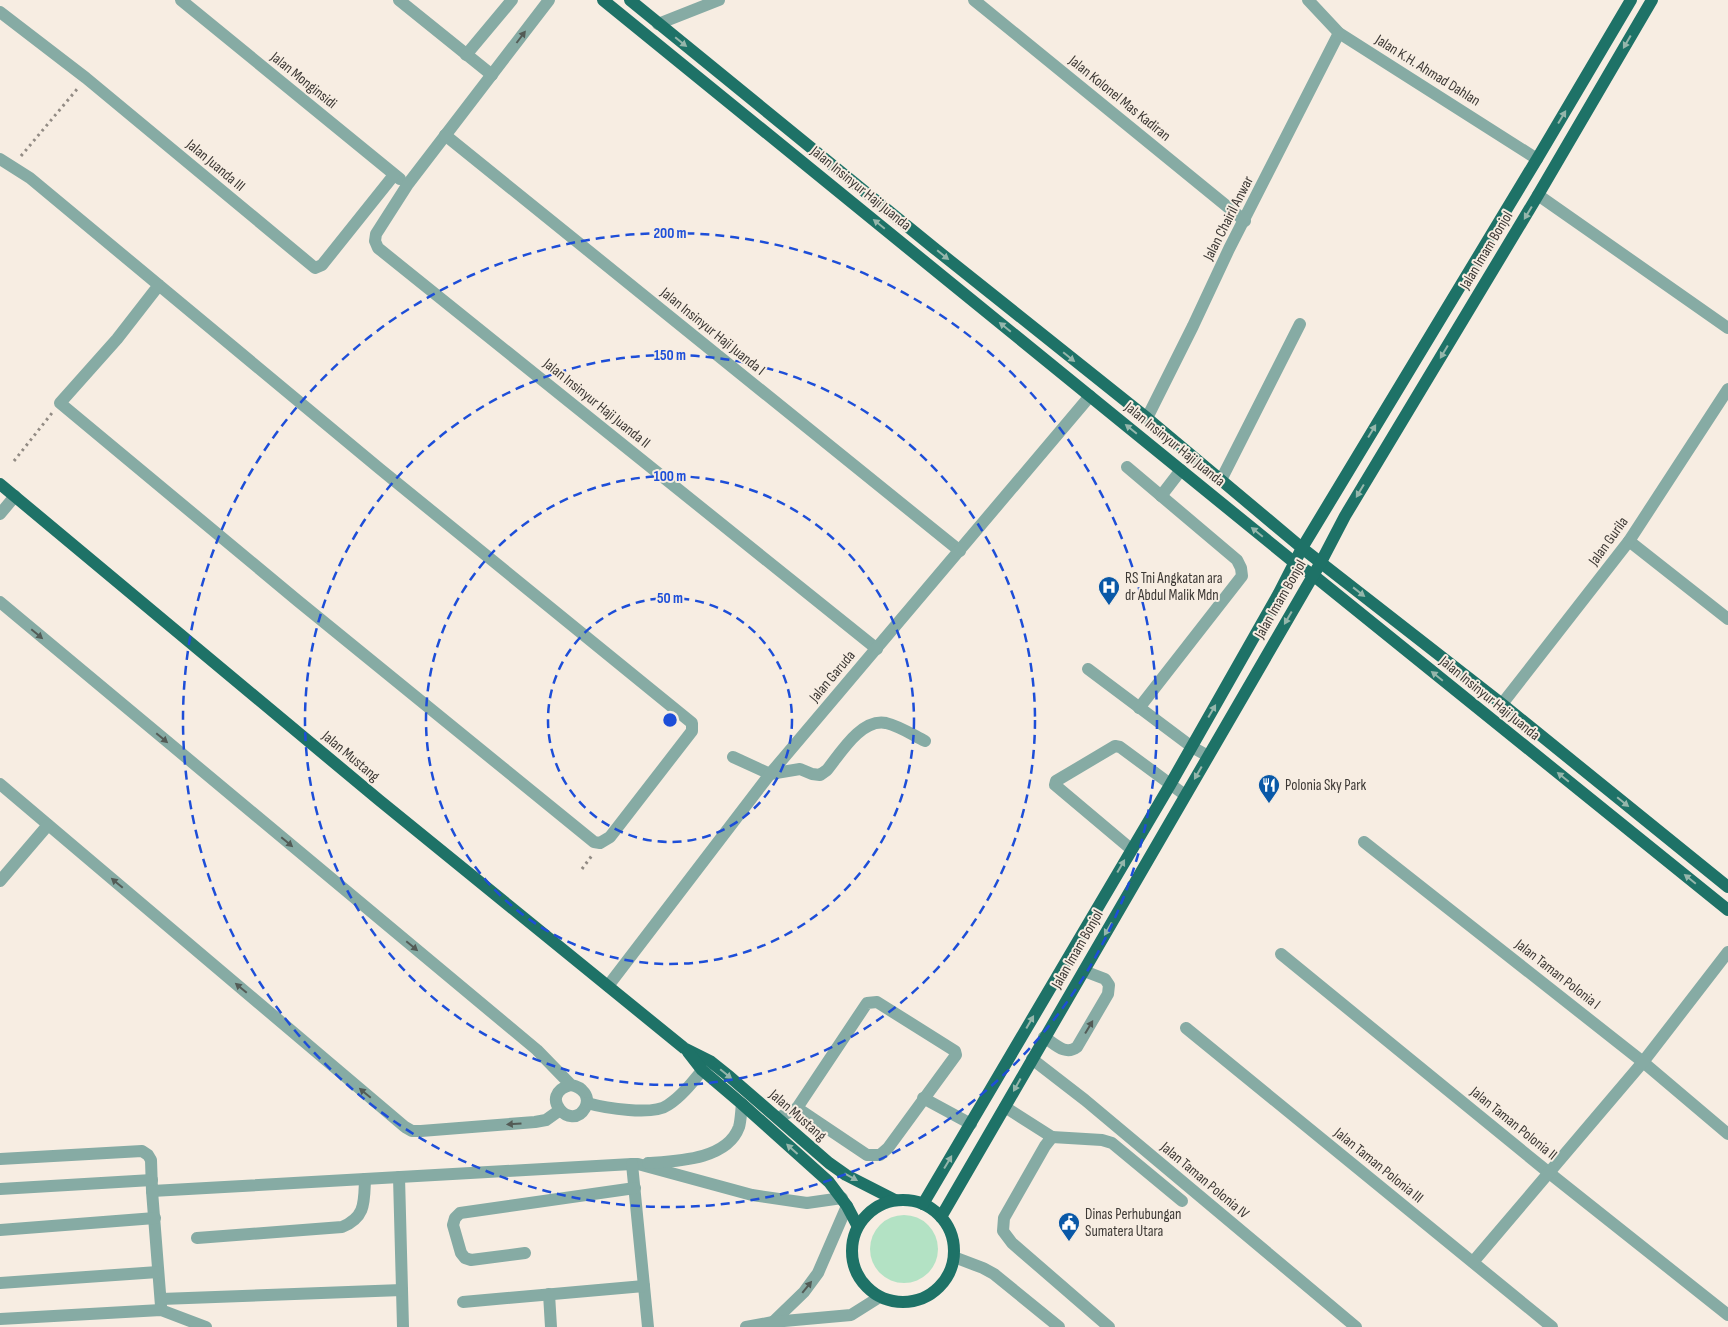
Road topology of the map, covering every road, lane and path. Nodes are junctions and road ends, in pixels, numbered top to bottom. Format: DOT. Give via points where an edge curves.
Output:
graph roads {
  1 [pos="181,0"];
  2 [pos="399,0"];
  3 [pos="512,0"];
  4 [pos="549,0"];
  5 [pos="603,0"];
  6 [pos="630,0"];
  7 [pos="718,0"];
  8 [pos="974,0"];
  9 [pos="1308,0"];
  10 [pos="1631,0"];
  11 [pos="1652,0"];
  12 [pos="0,12"];
  13 [pos="658,24"];
  14 [pos="1339,33"];
  15 [pos="466,55"];
  16 [pos="492,75"];
  17 [pos="86,78"];
  18 [pos="445,135"];
  19 [pos="0,159"];
  20 [pos="1537,159"];
  21 [pos="12,166"];
  22 [pos="394,175"];
  23 [pos="408,184"];
  24 [pos="1538,195"];
  25 [pos="1245,221"];
  26 [pos="159,285"];
  27 [pos="1444,312"];
  28 [pos="1462,322"];
  29 [pos="1300,324"];
  30 [pos="1728,328"];
  31 [pos="1728,389"];
  32 [pos="1090,396"];
  33 [pos="60,402"];
  34 [pos="1147,418"];
  35 [pos="14,461"];
  36 [pos="1127,467"];
  37 [pos="1181,470"];
  38 [pos="1221,480"];
  39 [pos="0,484"];
  40 [pos="15,496"];
  41 [pos="1161,496"];
  42 [pos="0,514"];
  43 [pos="1629,541"];
  44 [pos="1302,548"];
  45 [pos="960,551"];
  46 [pos="1321,562"];
  47 [pos="1295,563"];
  48 [pos="1313,575"];
  49 [pos="0,602"];
  50 [pos="1728,619"];
  51 [pos="877,649"];
  52 [pos="1088,669"];
  53 [pos="1502,704"];
  54 [pos="1139,708"];
  55 [pos="925,741"];
  56 [pos="1192,747"];
  57 [pos="1208,756"];
  58 [pos="734,757"];
  59 [pos="770,774"];
  60 [pos="0,784"];
  61 [pos="1170,785"];
  62 [pos="1185,796"];
  63 [pos="48,825"];
  64 [pos="1364,842"];
  65 [pos="1132,849"];
  66 [pos="0,881"];
  67 [pos="1728,887"];
  68 [pos="1108,890"];
  69 [pos="1125,900"];
  70 [pos="1728,910"];
  71 [pos="1728,952"];
  72 [pos="1281,954"];
  73 [pos="1084,970"];
  74 [pos="1056,978"];
  75 [pos="608,986"];
  76 [pos="1073,989"];
  77 [pos="1186,1028"];
  78 [pos="1044,1037"];
  79 [pos="1032,1059"];
  80 [pos="1642,1062"];
  81 [pos="706,1065"];
  82 [pos="571,1085"];
  83 [pos="923,1098"];
  84 [pos="587,1103"];
  85 [pos="742,1104"];
  86 [pos="1005,1107"];
  87 [pos="797,1108"];
  88 [pos="560,1110"];
  89 [pos="778,1118"];
  90 [pos="971,1124"];
  91 [pos="1728,1134"];
  92 [pos="1052,1137"];
  93 [pos="0,1159"];
  94 [pos="635,1164"];
  95 [pos="1548,1172"];
  96 [pos="399,1177"];
  97 [pos="365,1179"];
  98 [pos="152,1186"];
  99 [pos="635,1188"];
  100 [pos="0,1189"];
  101 [pos="894,1200"];
  102 [pos="1182,1201"];
  103 [pos="844,1202"];
  104 [pos="923,1204"];
  105 [pos="941,1217"];
  106 [pos="154,1218"];
  107 [pos="857,1225"];
  108 [pos="0,1230"];
  109 [pos="197,1238"];
  110 [pos="525,1253"];
  111 [pos="954,1256"];
  112 [pos="1472,1262"];
  113 [pos="158,1272"];
  114 [pos="0,1283"];
  115 [pos="644,1286"];
  116 [pos="402,1290"];
  117 [pos="549,1294"];
  118 [pos="878,1298"];
  119 [pos="463,1302"];
  120 [pos="161,1305"];
  121 [pos="1728,1315"];
  122 [pos="0,1319"];
  123 [pos="773,1322"];
  124 [pos="1352,1326"];
  125 [pos="206,1327"];
  126 [pos="403,1327"];
  127 [pos="550,1327"];
  128 [pos="648,1327"];
  129 [pos="746,1327"];
  130 [pos="1059,1327"];
  131 [pos="1109,1327"];
  132 [pos="1552,1327"];
  1 -- 22 [label="street, Jalan Monginsidi"];
  2 -- 15 [label="street"];
  3 -- 15 [label="street"];
  16 -- 4 [label="street, Jalan Insinyur Haji Juanda II, one-way"];
  32 -- 5 [label="main road, Jalan Insinyur Haji Juanda, one-way"];
  6 -- 13 [label="main road, Jalan Insinyur Haji Juanda"];
  7 -- 13 [label="street"];
  8 -- 25 [label="street, Jalan Kolonel Mas Kadiran"];
  9 -- 14 [label="street, Jalan K.H. Ahmad Dahlan"];
  20 -- 10 [label="main road, Jalan Imam Bonjol, one-way"];
  11 -- 24 [label="main road, Jalan Imam Bonjol, one-way"];
  12 -- 17 [label="street, Jalan Juanda III"];
  13 -- 34 [label="main road, Jalan Insinyur Haji Juanda, one-way"];
  14 -- 20 [label="street, Jalan K.H. Ahmad Dahlan"];
  14 -- 25 [label="street, Jalan Chairil Anwar"];
  15 -- 16 [label="street"];
  16 -- 18 [label="street, Jalan Insinyur Haji Juanda II"];
  17 -- 21 [label="path"];
  17 -- 22 [label="street, Jalan Juanda III" via="315,268 322,265"];
  18 -- 23 [label="street, Jalan Insinyur Haji Juanda II"];
  18 -- 45 [label="street, Jalan Insinyur Haji Juanda I"];
  19 -- 21 [label="street"];
  20 -- 27 [label="main road, Jalan Imam Bonjol"];
  21 -- 26 [label="street"];
  22 -- 23 [label="street, Jalan Monginsidi"];
  23 -- 51 [label="street, Jalan Insinyur Haji Juanda II" via="376,234 378,248"];
  24 -- 28 [label="main road, Jalan Imam Bonjol, one-way"];
  24 -- 30 [label="street"];
  25 -- 34 [label="street, Jalan Chairil Anwar"];
  26 -- 33 [label="street" via="117,339"];
  26 -- 33 [label="street" via="692,724 692,731 610,837 600,844 594,842"];
  27 -- 28 [label="main road"];
  44 -- 27 [label="main road, Jalan Imam Bonjol, one-way"];
  28 -- 46 [label="main road, Jalan Imam Bonjol, one-way" via="1345,516"];
  29 -- 38 [label="street"];
  31 -- 43 [label="street, Jalan Gurila"];
  37 -- 32 [label="main road, Jalan Insinyur Haji Juanda, one-way"];
  32 -- 45 [label="street, Jalan Garuda"];
  33 -- 35 [label="path"];
  34 -- 38 [label="main road, Jalan Insinyur Haji Juanda"];
  36 -- 41 [label="street"];
  37 -- 41 [label="street"];
  47 -- 37 [label="main road, Jalan Insinyur Haji Juanda, one-way"];
  38 -- 44 [label="main road, Jalan Insinyur Haji Juanda"];
  39 -- 40 [label="main road, Jalan Mustang"];
  40 -- 42 [label="street"];
  40 -- 75 [label="main road, Jalan Mustang"];
  41 -- 54 [label="street" via="1237,560 1242,576"];
  43 -- 50 [label="street"];
  43 -- 53 [label="street, Jalan Gurila"];
  44 -- 46 [label="main road, Jalan Insinyur Haji Juanda"];
  44 -- 47 [label="main road, Jalan Imam Bonjol"];
  45 -- 51 [label="street, Jalan Garuda"];
  46 -- 48 [label="main road, Jalan Imam Bonjol"];
  46 -- 53 [label="main road, Jalan Insinyur Haji Juanda, one-way"];
  47 -- 48 [label="main road, Jalan Insinyur Haji Juanda"];
  56 -- 47 [label="main road, Jalan Imam Bonjol, one-way"];
  48 -- 57 [label="main road, Jalan Imam Bonjol, one-way"];
  70 -- 48 [label="main road, Jalan Insinyur Haji Juanda, one-way"];
  49 -- 82 [label="street, one-way" via="537,1050"];
  51 -- 59 [label="street, Jalan Garuda"];
  52 -- 54 [label="street"];
  53 -- 67 [label="main road, Jalan Insinyur Haji Juanda, one-way"];
  54 -- 56 [label="street"];
  55 -- 59 [label="street" via="894,726 875,723 860,731 820,775 800,769"];
  56 -- 57 [label="street"];
  56 -- 61 [label="main road, Jalan Imam Bonjol"];
  57 -- 62 [label="main road, Jalan Imam Bonjol, one-way"];
  58 -- 59 [label="street"];
  59 -- 75 [label="street, Jalan Garuda"];
  60 -- 63 [label="street"];
  61 -- 62 [label="street"];
  61 -- 65 [label="main road, Jalan Imam Bonjol"];
  61 -- 65 [label="street" via="1115,746 1056,780 1055,785"];
  62 -- 69 [label="main road, Jalan Imam Bonjol"];
  63 -- 66 [label="street"];
  88 -- 63 [label="street, one-way" via="546,1120 535,1122 412,1131"];
  64 -- 80 [label="street, Jalan Taman Polonia I"];
  68 -- 65 [label="main road, Jalan Imam Bonjol, one-way"];
  68 -- 69 [label="main road"];
  68 -- 74 [label="main road, Jalan Imam Bonjol"];
  69 -- 73 [label="main road, Jalan Imam Bonjol, one-way"];
  71 -- 80 [label="street"];
  72 -- 95 [label="street, Jalan Taman Polonia II"];
  73 -- 76 [label="main road, Jalan Imam Bonjol"];
  78 -- 73 [label="street, one-way" via="1066,1051 1077,1047 1110,987 1105,979"];
  74 -- 76 [label="main road"];
  90 -- 74 [label="main road, Jalan Imam Bonjol, one-way"];
  75 -- 81 [label="main road, Jalan Mustang"];
  76 -- 78 [label="main road, Jalan Imam Bonjol"];
  77 -- 112 [label="street, Jalan Taman Polonia III"];
  78 -- 79 [label="main road, Jalan Imam Bonjol"];
  79 -- 86 [label="main road, Jalan Imam Bonjol, one-way"];
  79 -- 124 [label="street, Jalan Taman Polonia IV"];
  80 -- 91 [label="street, Jalan Taman Polonia I"];
  80 -- 95 [label="street"];
  81 -- 84 [label="street" via="667,1106 647,1110"];
  81 -- 85 [label="main road, Jalan Mustang"];
  81 -- 89 [label="main road, Jalan Mustang, one-way"];
  82 -- 84 [label="street" via="584,1090"];
  82 -- 88 [label="street" via="559,1091 556,1097"];
  83 -- 87 [label="street" via="880,1155 867,1155"];
  83 -- 87 [label="street" via="956,1055 954,1051 878,1002 871,1001 863,1007"];
  83 -- 90 [label="street"];
  84 -- 88 [label="street" via="584,1110 572,1116"];
  85 -- 94 [label="street" via="739,1127 719,1150 679,1161"];
  103 -- 85 [label="main road, Jalan Mustang, one-way" via="829,1182"];
  86 -- 92 [label="street"];
  86 -- 105 [label="main road, Jalan Imam Bonjol"];
  87 -- 89 [label="street"];
  89 -- 101 [label="main road, Jalan Mustang, one-way" via="829,1163"];
  104 -- 90 [label="main road, Jalan Imam Bonjol, one-way"];
  92 -- 102 [label="street" via="1112,1143"];
  92 -- 131 [label="street" via="1004,1218 1003,1231 1012,1243"];
  93 -- 98 [label="street" via="142,1151 150,1160"];
  94 -- 96 [label="street"];
  94 -- 99 [label="street"];
  94 -- 103 [label="street" via="752,1195 807,1203"];
  95 -- 112 [label="street"];
  95 -- 121 [label="street, Jalan Taman Polonia II"];
  96 -- 97 [label="street"];
  96 -- 116 [label="street"];
  97 -- 98 [label="street"];
  97 -- 109 [label="street" via="364,1204 360,1214 342,1227"];
  98 -- 100 [label="street"];
  98 -- 106 [label="street"];
  99 -- 110 [label="street" via="460,1213 455,1218 453,1225 465,1258"];
  99 -- 115 [label="street"];
  101 -- 104 [label="main road"];
  101 -- 107 [label="main road" via="876,1207"];
  103 -- 107 [label="main road, Jalan Mustang"];
  123 -- 103 [label="street, one-way" via="804,1292 818,1273"];
  104 -- 105 [label="main road"];
  105 -- 111 [label="main road" via="952,1235"];
  106 -- 108 [label="street"];
  106 -- 113 [label="street"];
  107 -- 118 [label="main road" via="852,1251 856,1272"];
  111 -- 118 [label="main road" via="946,1278 930,1295 908,1302"];
  111 -- 130 [label="street" via="994,1274"];
  112 -- 132 [label="street, Jalan Taman Polonia III"];
  113 -- 114 [label="street"];
  113 -- 120 [label="street"];
  115 -- 117 [label="street"];
  115 -- 128 [label="street"];
  116 -- 120 [label="street"];
  116 -- 126 [label="street"];
  117 -- 119 [label="street"];
  117 -- 127 [label="street"];
  118 -- 123 [label="street" via="851,1315"];
  120 -- 122 [label="street"];
  120 -- 125 [label="street"];
  123 -- 129 [label="street"];
}
